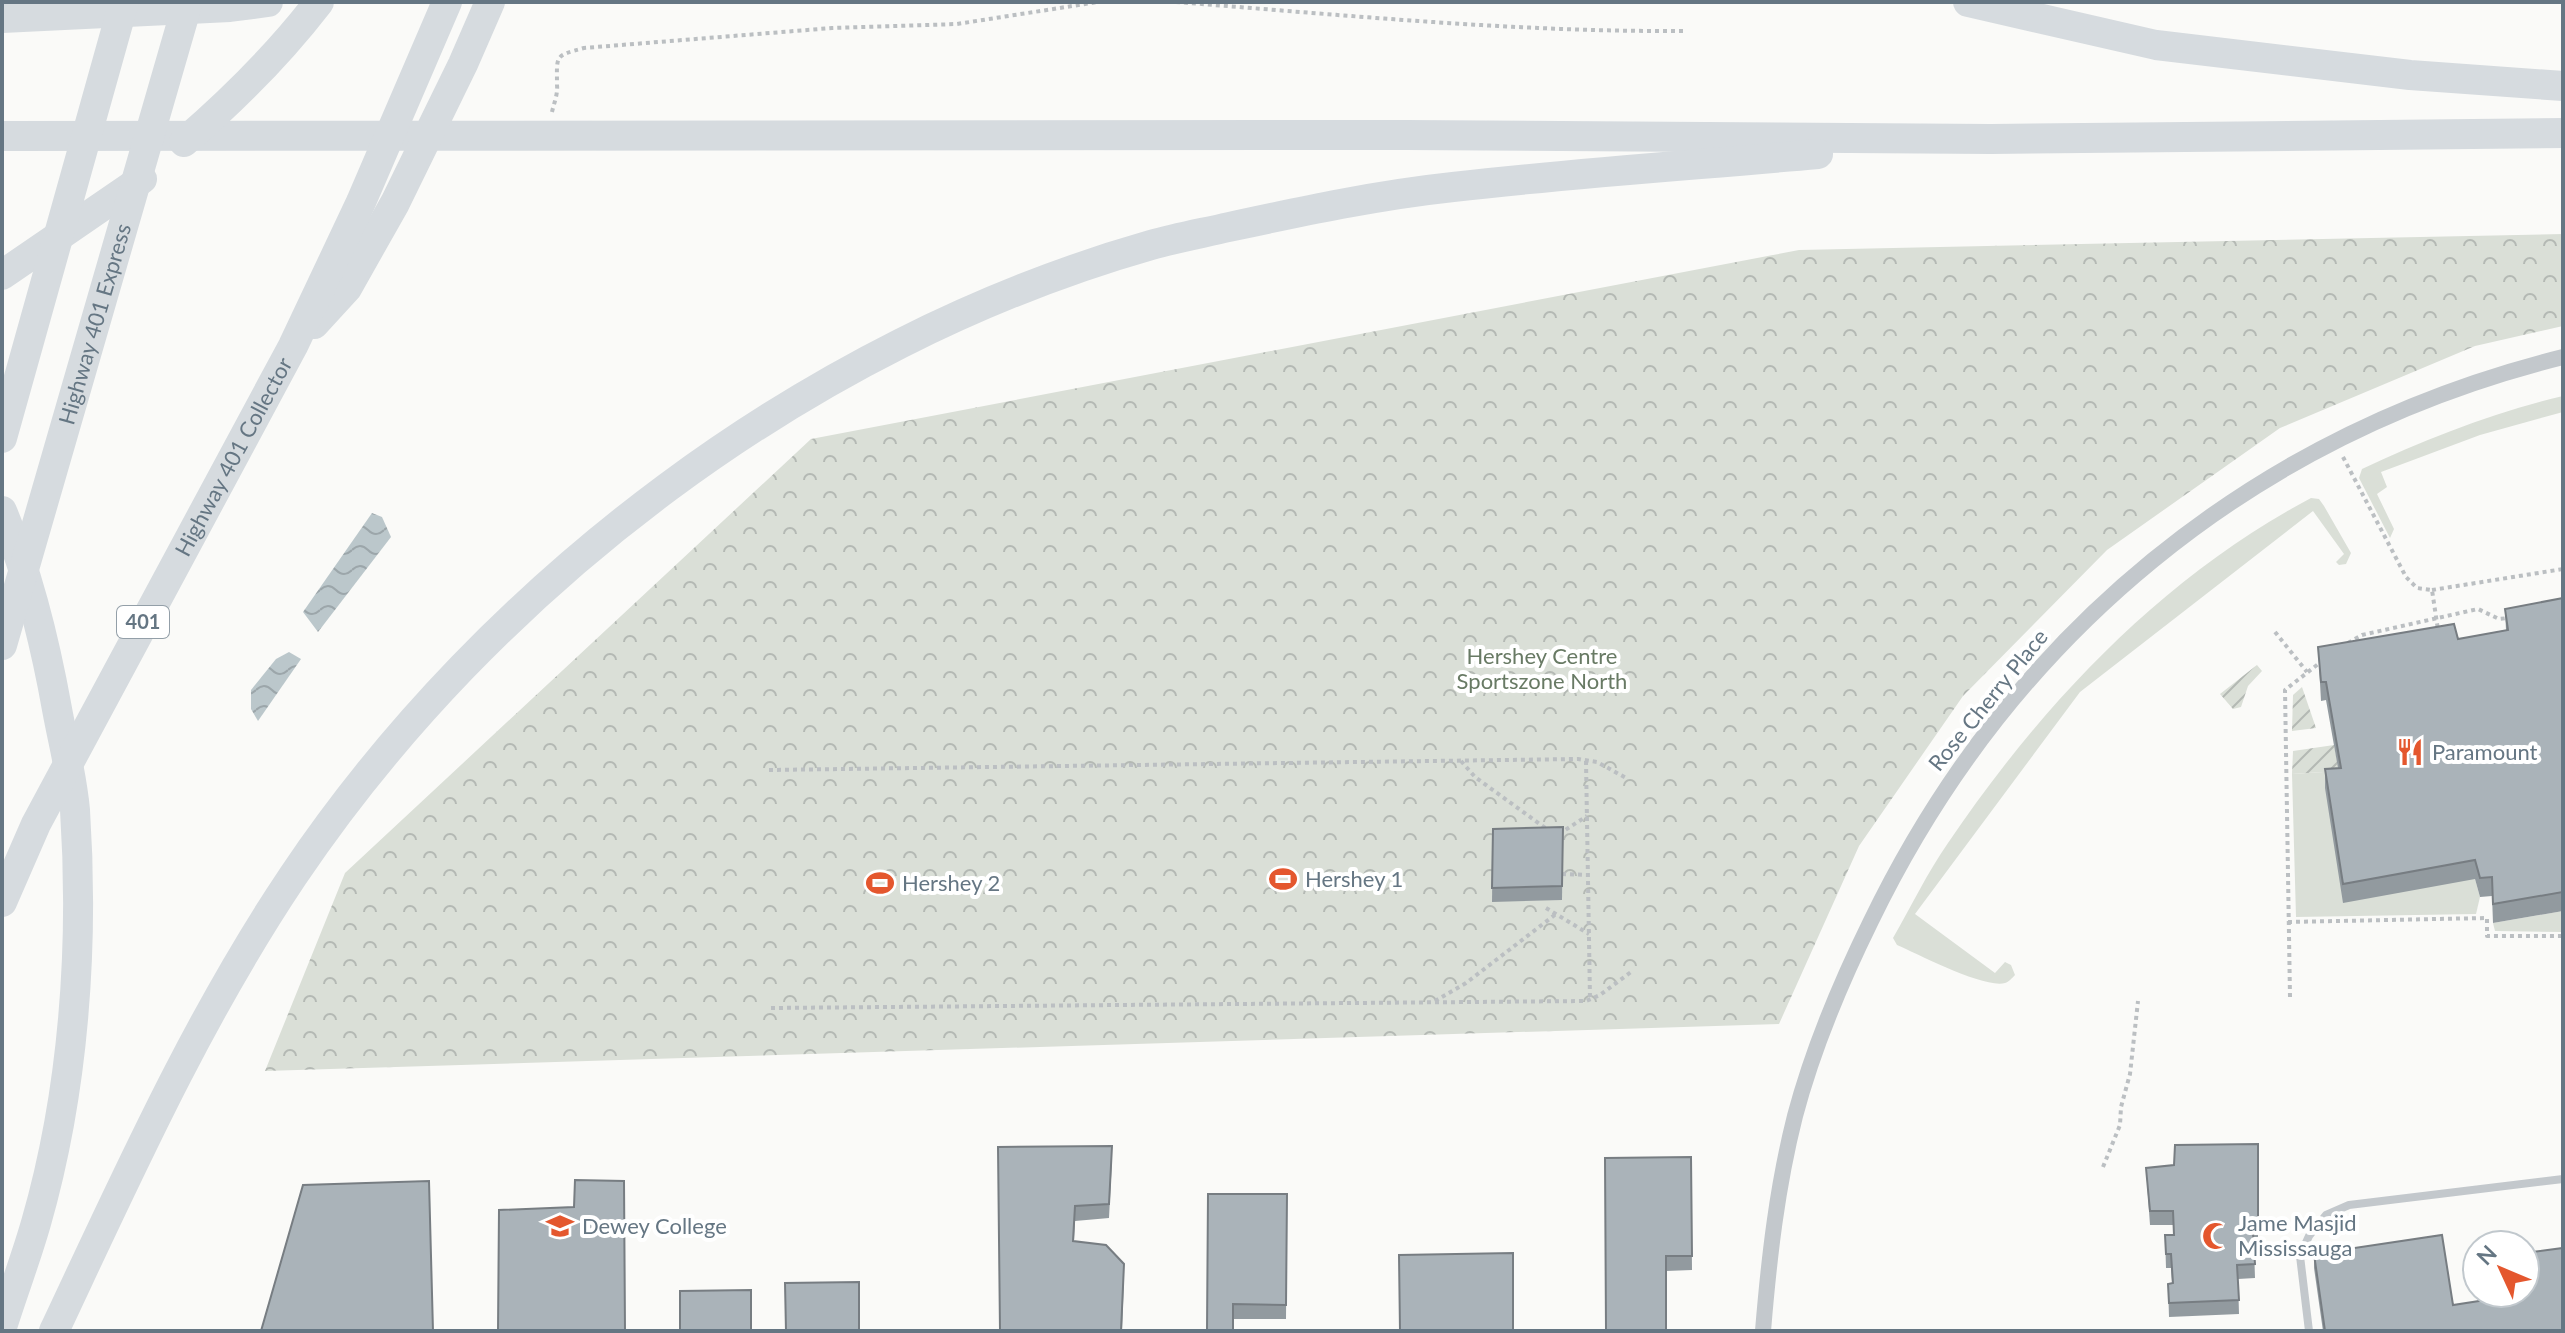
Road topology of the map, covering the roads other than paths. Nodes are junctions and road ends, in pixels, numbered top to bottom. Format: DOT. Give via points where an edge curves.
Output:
graph roads {
  1 [pos="124,2"];
  2 [pos="188,2"];
  3 [pos="268,2"];
  4 [pos="319,2"];
  5 [pos="447,2"];
  6 [pos="490,2"];
  7 [pos="1968,2"];
  8 [pos="2,18"];
  9 [pos="2563,86"];
  10 [pos="2563,133"];
  11 [pos="2,136"];
  12 [pos="1991,139"];
  13 [pos="2,275"];
  14 [pos="293,346"];
  15 [pos="2563,357"];
  16 [pos="2,438"];
  17 [pos="2,511"];
  18 [pos="2,645"];
  19 [pos="2,902"];
  20 [pos="2563,1179"];
  21 [pos="2,1327"];
  22 [pos="54,1331"];
  23 [pos="1763,1331"];
  24 [pos="2309,1331"];
  1 -- 16 [label="highway"];
  2 -- 18 [label="highway, Highway 401 Express"];
  3 -- 8 [label="highway"];
  4 -- 13 [label="highway" via="239,94 133,187"];
  5 -- 14 [label="highway, Highway 401 Collector / 401"];
  6 -- 14 [label="highway" via="395,203 347,288"];
  7 -- 9 [label="highway" via="2156,45 2410,75"];
  10 -- 12 [label="highway"];
  11 -- 12 [label="highway"];
  12 -- 22 [label="highway" via="1448,187 1168,241 1052,277 954,318 770,417 684,475 520,610 360,784 241,958 161,1105"];
  14 -- 19 [label="highway, Highway 401 Collector / 401" via="36,824"];
  15 -- 23 [label="street, Rose Cherry Place" via="2501,373 2314,450 2199,523 2057,646 1972,748 1889,884 1814,1055 1776,1199"];
  17 -- 21 [label="highway" via="48,658 75,807 78,922 70,1053 56,1131 36,1221"];
  20 -- 24 [label="lane" via="2349,1205 2326,1215 2300,1256"];
}
